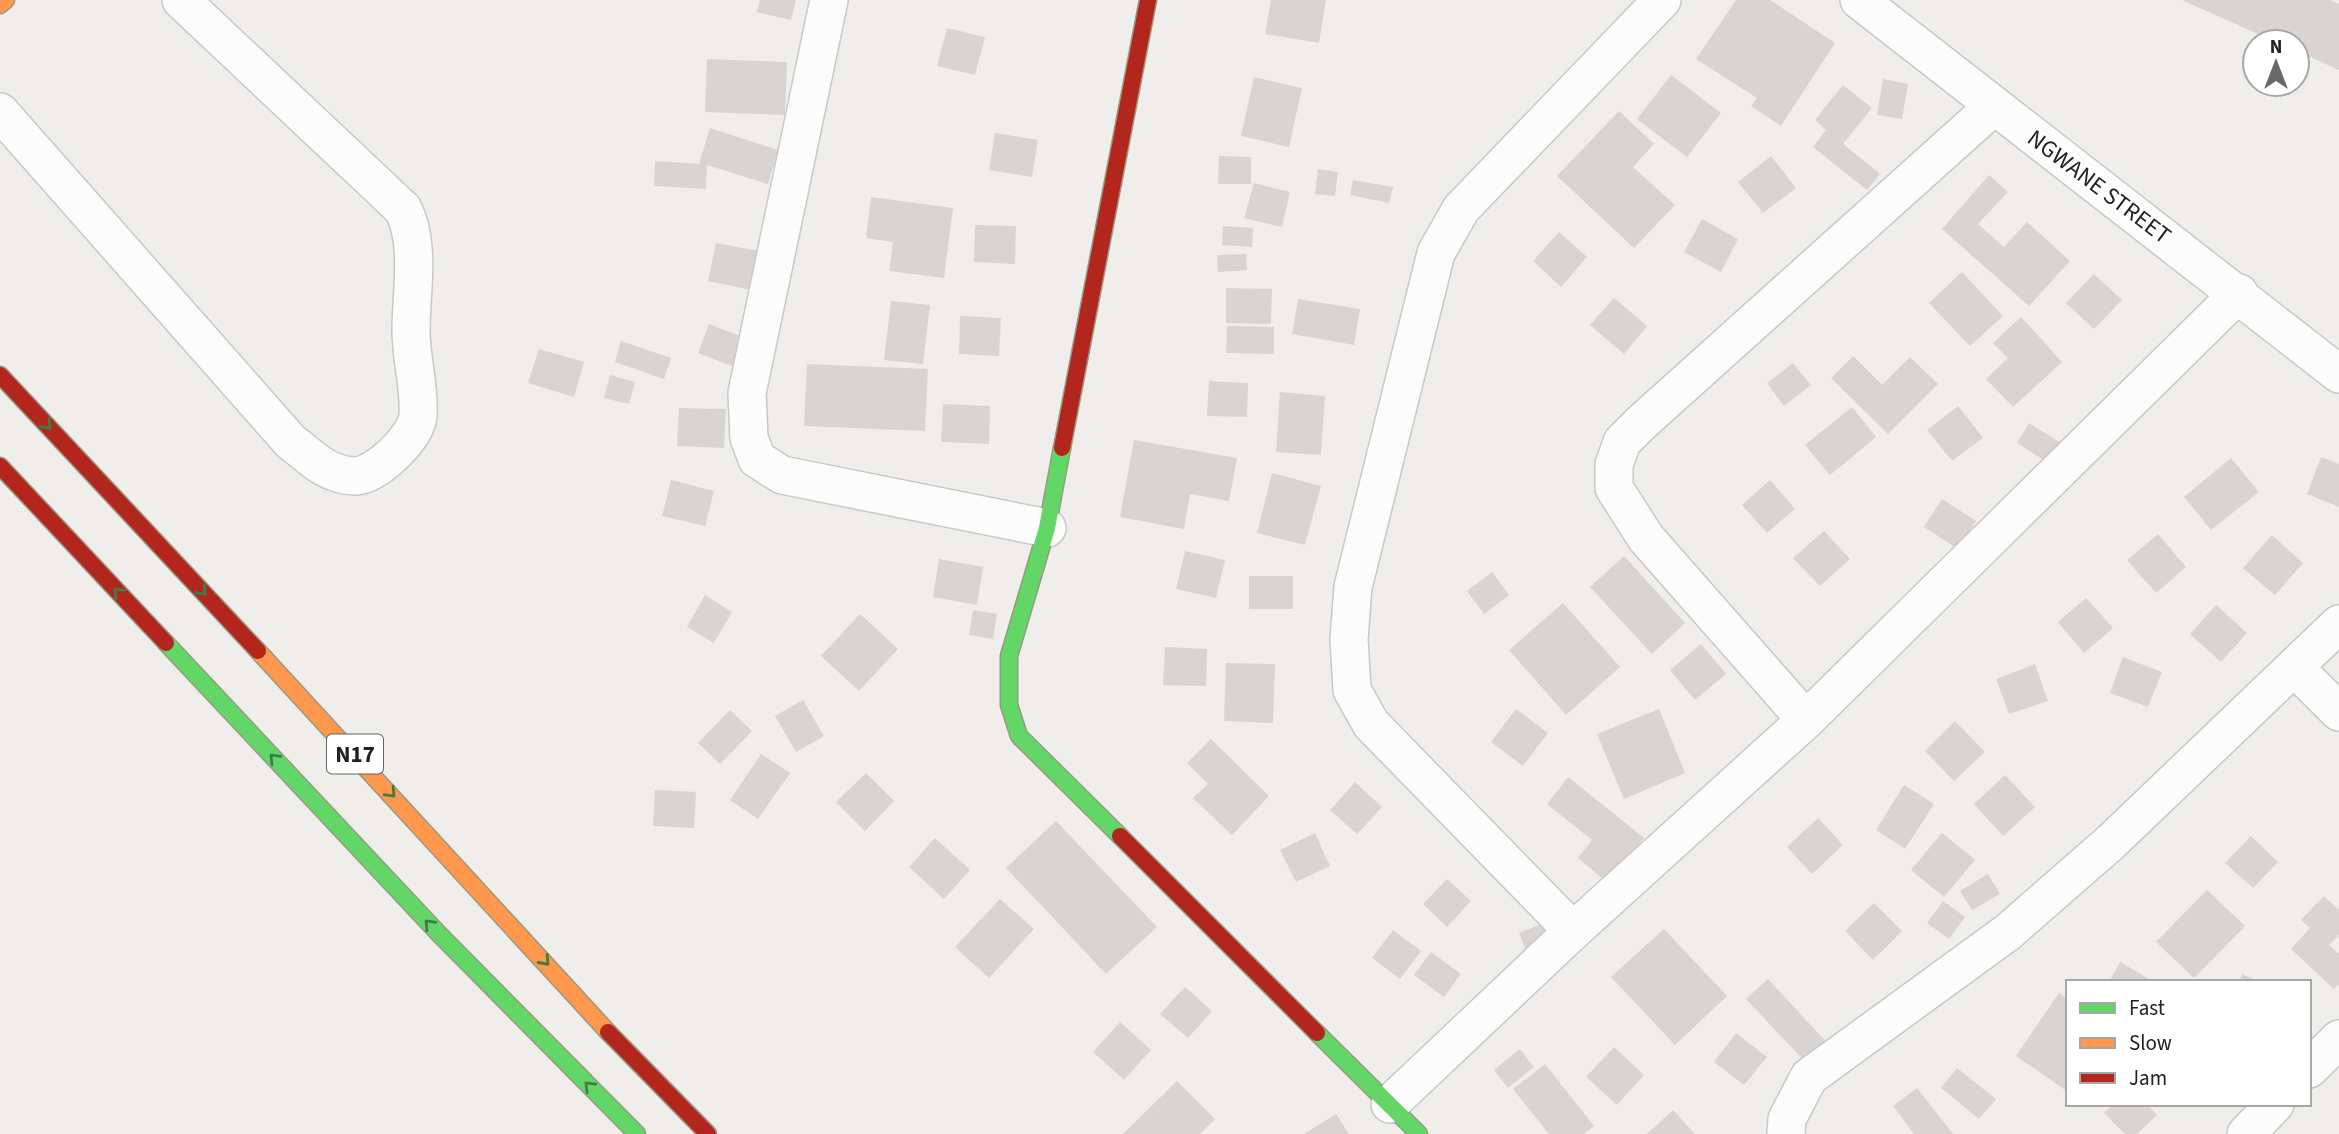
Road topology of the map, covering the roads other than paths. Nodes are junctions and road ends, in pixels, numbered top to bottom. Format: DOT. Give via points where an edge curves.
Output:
graph roads {
  1 [pos="6,0"];
  2 [pos="181,0"];
  3 [pos="829,0"];
  4 [pos="1148,0"];
  5 [pos="1662,0"];
  6 [pos="1859,0"];
  7 [pos="0,5"];
  8 [pos="1994,106"];
  9 [pos="0,112"];
  10 [pos="2239,293"];
  11 [pos="2339,374"];
  12 [pos="0,375"];
  13 [pos="0,466"];
  14 [pos="1047,528"];
  15 [pos="2339,624"];
  16 [pos="2295,668"];
  17 [pos="2339,712"];
  18 [pos="1806,720"];
  19 [pos="1573,931"];
  20 [pos="2339,1039"];
  21 [pos="2311,1067"];
  22 [pos="1390,1104"];
  23 [pos="2273,1106"];
  24 [pos="637,1134"];
  25 [pos="708,1134"];
  26 [pos="1419,1134"];
  27 [pos="1786,1134"];
  28 [pos="2246,1134"];
  1 -- 7 [label="main road"];
  2 -- 9 [label="street" via="403,209 410,222 411,336 418,419 406,442 387,460 358,476 332,472 291,442"];
  3 -- 14 [label="street" via="747,393 749,438 757,458 782,475"];
  4 -- 14 [label="main road"];
  5 -- 19 [label="street" via="1461,209 1436,253 1353,587 1352,690 1371,724"];
  6 -- 8 [label="street, NGWANE STREET"];
  8 -- 10 [label="street, NGWANE STREET"];
  8 -- 18 [label="street" via="1641,423 1622,442 1614,465 1614,488 1646,538"];
  10 -- 11 [label="street, NGWANE STREET"];
  10 -- 18 [label="street"];
  12 -- 25 [label="main road, N17, one-way" via="414,817 642,1069"];
  24 -- 13 [label="main road, N17, one-way" via="439,934"];
  14 -- 22 [label="main road" via="1009,656 1009,705 1019,736"];
  15 -- 16 [label="street"];
  16 -- 17 [label="street"];
  16 -- 27 [label="street" via="2008,932 1809,1077 1787,1119"];
  18 -- 19 [label="street"];
  19 -- 22 [label="street"];
  20 -- 21 [label="street"];
  22 -- 26 [label="main road"];
  23 -- 28 [label="street"];
}
